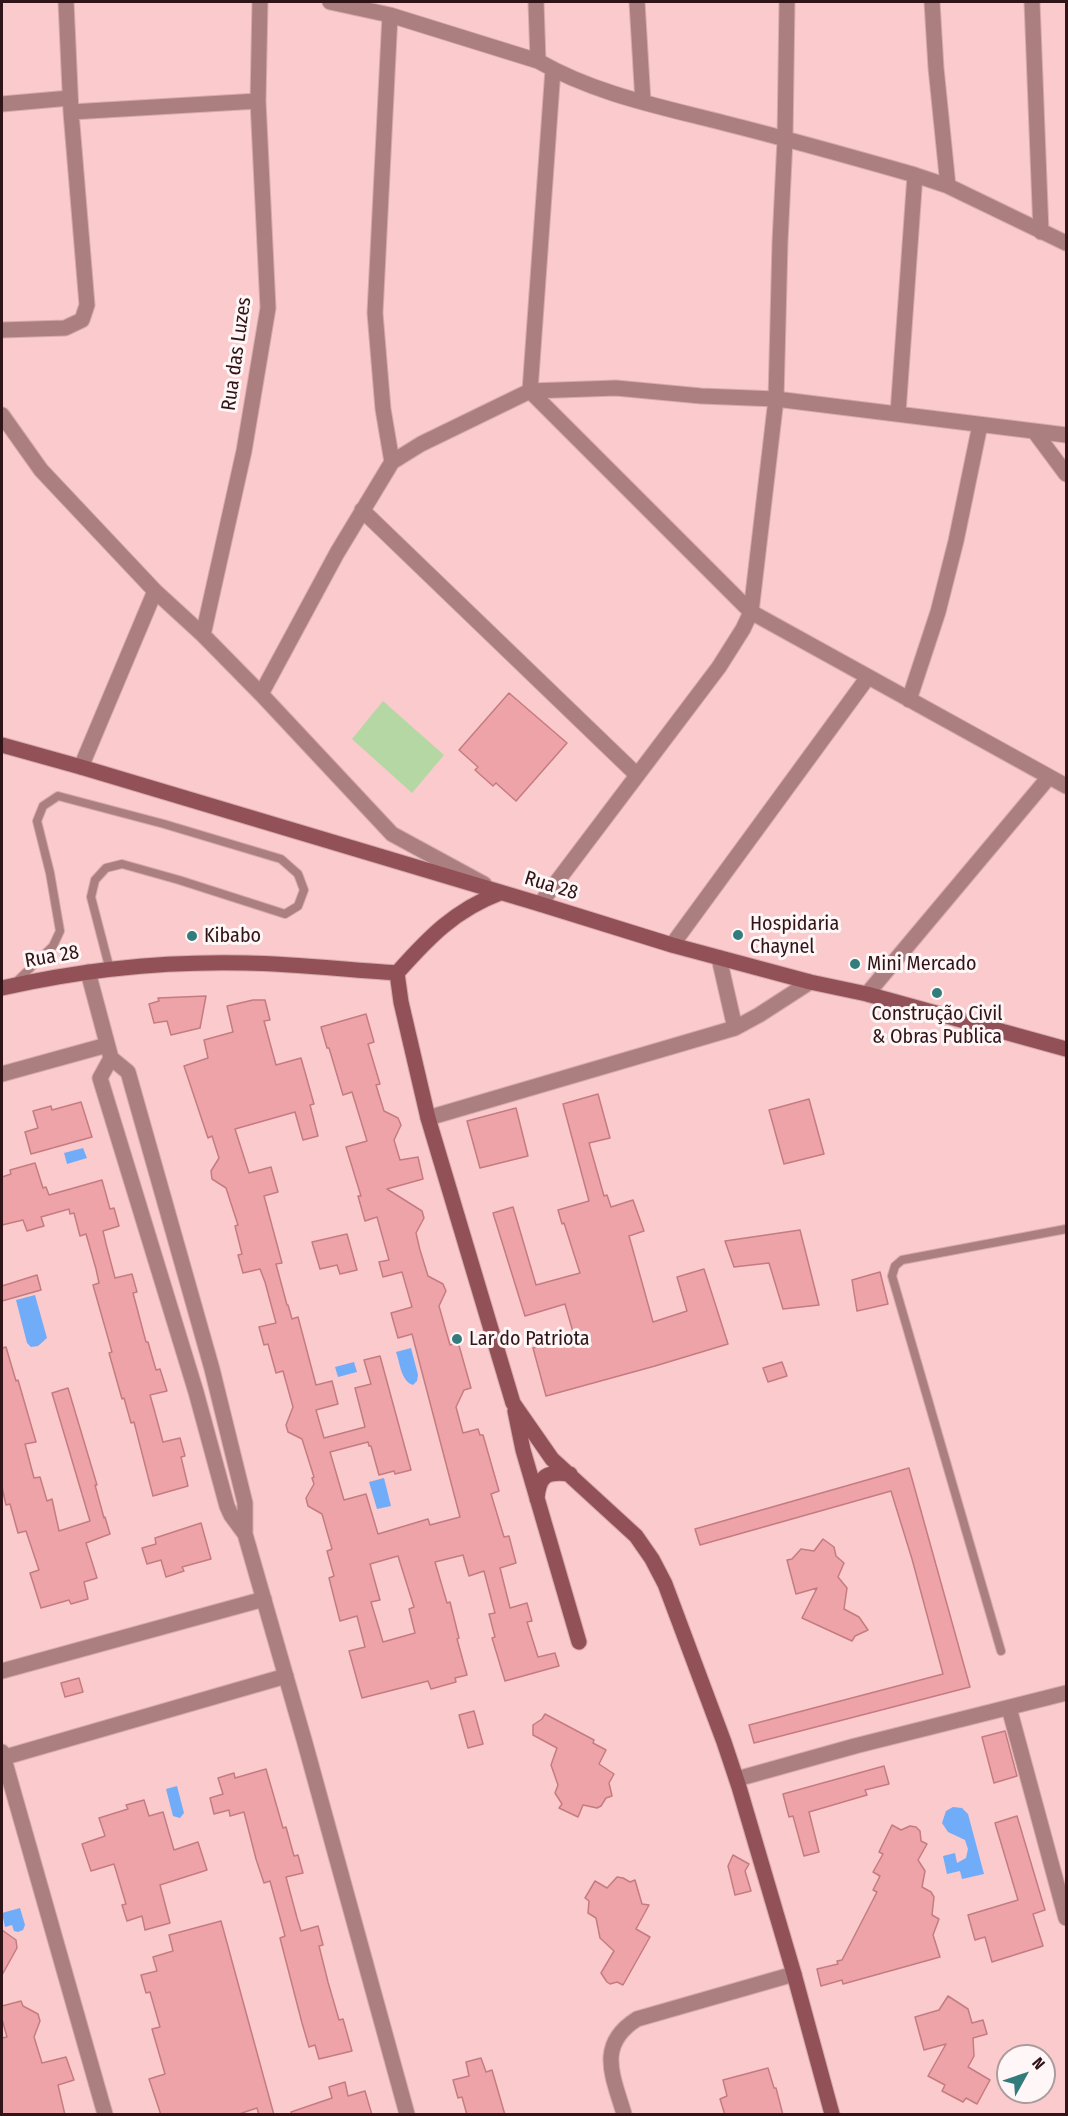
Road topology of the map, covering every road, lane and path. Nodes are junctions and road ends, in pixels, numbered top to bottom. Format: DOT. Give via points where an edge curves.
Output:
graph roads {
  1 [pos="66,2"];
  2 [pos="260,2"];
  3 [pos="330,2"];
  4 [pos="536,2"];
  5 [pos="637,2"];
  6 [pos="787,2"];
  7 [pos="932,2"];
  8 [pos="1032,2"];
  9 [pos="390,15"];
  10 [pos="538,61"];
  11 [pos="553,69"];
  12 [pos="258,101"];
  13 [pos="643,102"];
  14 [pos="2,104"];
  15 [pos="70,105"];
  16 [pos="785,139"];
  17 [pos="915,175"];
  18 [pos="948,186"];
  19 [pos="1041,232"];
  20 [pos="1066,243"];
  21 [pos="2,330"];
  22 [pos="530,390"];
  23 [pos="776,399"];
  24 [pos="898,413"];
  25 [pos="2,415"];
  26 [pos="980,425"];
  27 [pos="1034,431"];
  28 [pos="1066,435"];
  29 [pos="392,462"];
  30 [pos="1066,474"];
  31 [pos="362,510"];
  32 [pos="155,591"];
  33 [pos="751,612"];
  34 [pos="203,635"];
  35 [pos="868,677"];
  36 [pos="261,694"];
  37 [pos="909,700"];
  38 [pos="2,745"];
  39 [pos="81,767"];
  40 [pos="637,775"];
  41 [pos="1049,777"];
  42 [pos="1066,786"];
  43 [pos="500,893"];
  44 [pos="540,904"];
  45 [pos="672,945"];
  46 [pos="719,958"];
  47 [pos="110,970"];
  48 [pos="88,972"];
  49 [pos="397,973"];
  50 [pos="810,982"];
  51 [pos="7,987"];
  52 [pos="867,994"];
  53 [pos="735,1028"];
  54 [pos="1066,1048"];
  55 [pos="109,1051"];
  56 [pos="2,1074"];
  57 [pos="428,1118"];
  58 [pos="1066,1229"];
  59 [pos="513,1402"];
  60 [pos="570,1474"];
  61 [pos="537,1499"];
  62 [pos="245,1534"];
  63 [pos="264,1599"];
  64 [pos="579,1642"];
  65 [pos="1001,1651"];
  66 [pos="2,1671"];
  67 [pos="286,1676"];
  68 [pos="1066,1693"];
  69 [pos="1009,1708"];
  70 [pos="2,1756"];
  71 [pos="736,1779"];
  72 [pos="1066,1918"];
  73 [pos="794,1974"];
  74 [pos="105,2115"];
  75 [pos="407,2115"];
  76 [pos="624,2115"];
  77 [pos="832,2115"];
  1 -- 15 [label="street"];
  2 -- 12 [label="street, Rua das Luzes"];
  3 -- 9 [label="street"];
  4 -- 10 [label="street"];
  5 -- 13 [label="street"];
  6 -- 16 [label="street"];
  7 -- 18 [label="street"];
  8 -- 19 [label="street"];
  9 -- 10 [label="street"];
  9 -- 29 [label="street" via="375,313"];
  10 -- 11 [label="street"];
  11 -- 13 [label="street"];
  11 -- 22 [label="street"];
  12 -- 15 [label="street"];
  12 -- 34 [label="street, Rua das Luzes" via="268,308 244,451"];
  13 -- 16 [label="street"];
  14 -- 15 [label="street"];
  15 -- 21 [label="street" via="87,305 82,320 65,328"];
  16 -- 17 [label="street"];
  16 -- 23 [label="street"];
  17 -- 18 [label="street"];
  17 -- 24 [label="street"];
  18 -- 19 [label="street"];
  19 -- 20 [label="street"];
  22 -- 23 [label="street" via="616,388"];
  22 -- 29 [label="street"];
  22 -- 33 [label="street"];
  23 -- 24 [label="street"];
  23 -- 33 [label="street"];
  24 -- 26 [label="street"];
  25 -- 32 [label="street" via="41,470"];
  26 -- 27 [label="street"];
  26 -- 37 [label="street" via="938,612"];
  27 -- 28 [label="street"];
  27 -- 30 [label="street"];
  29 -- 31 [label="street"];
  31 -- 36 [label="street"];
  31 -- 40 [label="street"];
  32 -- 34 [label="street"];
  32 -- 39 [label="street"];
  33 -- 35 [label="street"];
  33 -- 40 [label="street" via="719,667"];
  34 -- 36 [label="street"];
  35 -- 37 [label="street"];
  35 -- 45 [label="street"];
  36 -- 43 [label="street" via="392,834"];
  37 -- 41 [label="street"];
  38 -- 39 [label="street"];
  39 -- 43 [label="street"];
  40 -- 44 [label="street"];
  41 -- 42 [label="street"];
  41 -- 52 [label="street"];
  43 -- 44 [label="street, Rua 28"];
  43 -- 49 [label="street, Rua 28" via="443,925"];
  44 -- 45 [label="street, Rua 28"];
  45 -- 46 [label="street, Rua 28"];
  46 -- 50 [label="street, Rua 28"];
  46 -- 53 [label="street"];
  47 -- 48 [label="street, Rua 28"];
  47 -- 49 [label="street, Rua 28" via="247,963"];
  47 -- 51 [label="lane" via="91,897 95,880 106,868 122,864 285,914 298,906 304,890 298,874 281,859 58,796 43,806 37,821 60,932 53,946"];
  48 -- 51 [label="street, Rua 28"];
  48 -- 55 [label="street"];
  49 -- 57 [label="street"];
  50 -- 52 [label="street, Rua 28"];
  50 -- 53 [label="street"];
  52 -- 54 [label="street, Rua 28"];
  53 -- 57 [label="street"];
  55 -- 56 [label="street"];
  55 -- 62 [label="street" via="128,1072 209,1358 245,1503"];
  55 -- 62 [label="street" via="100,1078 227,1506"];
  57 -- 59 [label="street"];
  58 -- 65 [label="lane" via="902,1260 892,1276"];
  59 -- 60 [label="street" via="552,1459"];
  59 -- 61 [label="street"];
  60 -- 61 [label="street" via="554,1472 546,1476 538,1485"];
  60 -- 71 [label="street" via="636,1536 652,1559 669,1595"];
  61 -- 64 [label="street"];
  62 -- 63 [label="street"];
  63 -- 66 [label="street"];
  63 -- 67 [label="street"];
  67 -- 70 [label="street"];
  67 -- 75 [label="street"];
  68 -- 69 [label="street"];
  69 -- 71 [label="street"];
  69 -- 72 [label="street"];
  70 -- 74 [label="street"];
  71 -- 73 [label="street"];
  73 -- 76 [label="street" via="637,2019 623,2028 610,2055"];
  73 -- 77 [label="street"];
}
